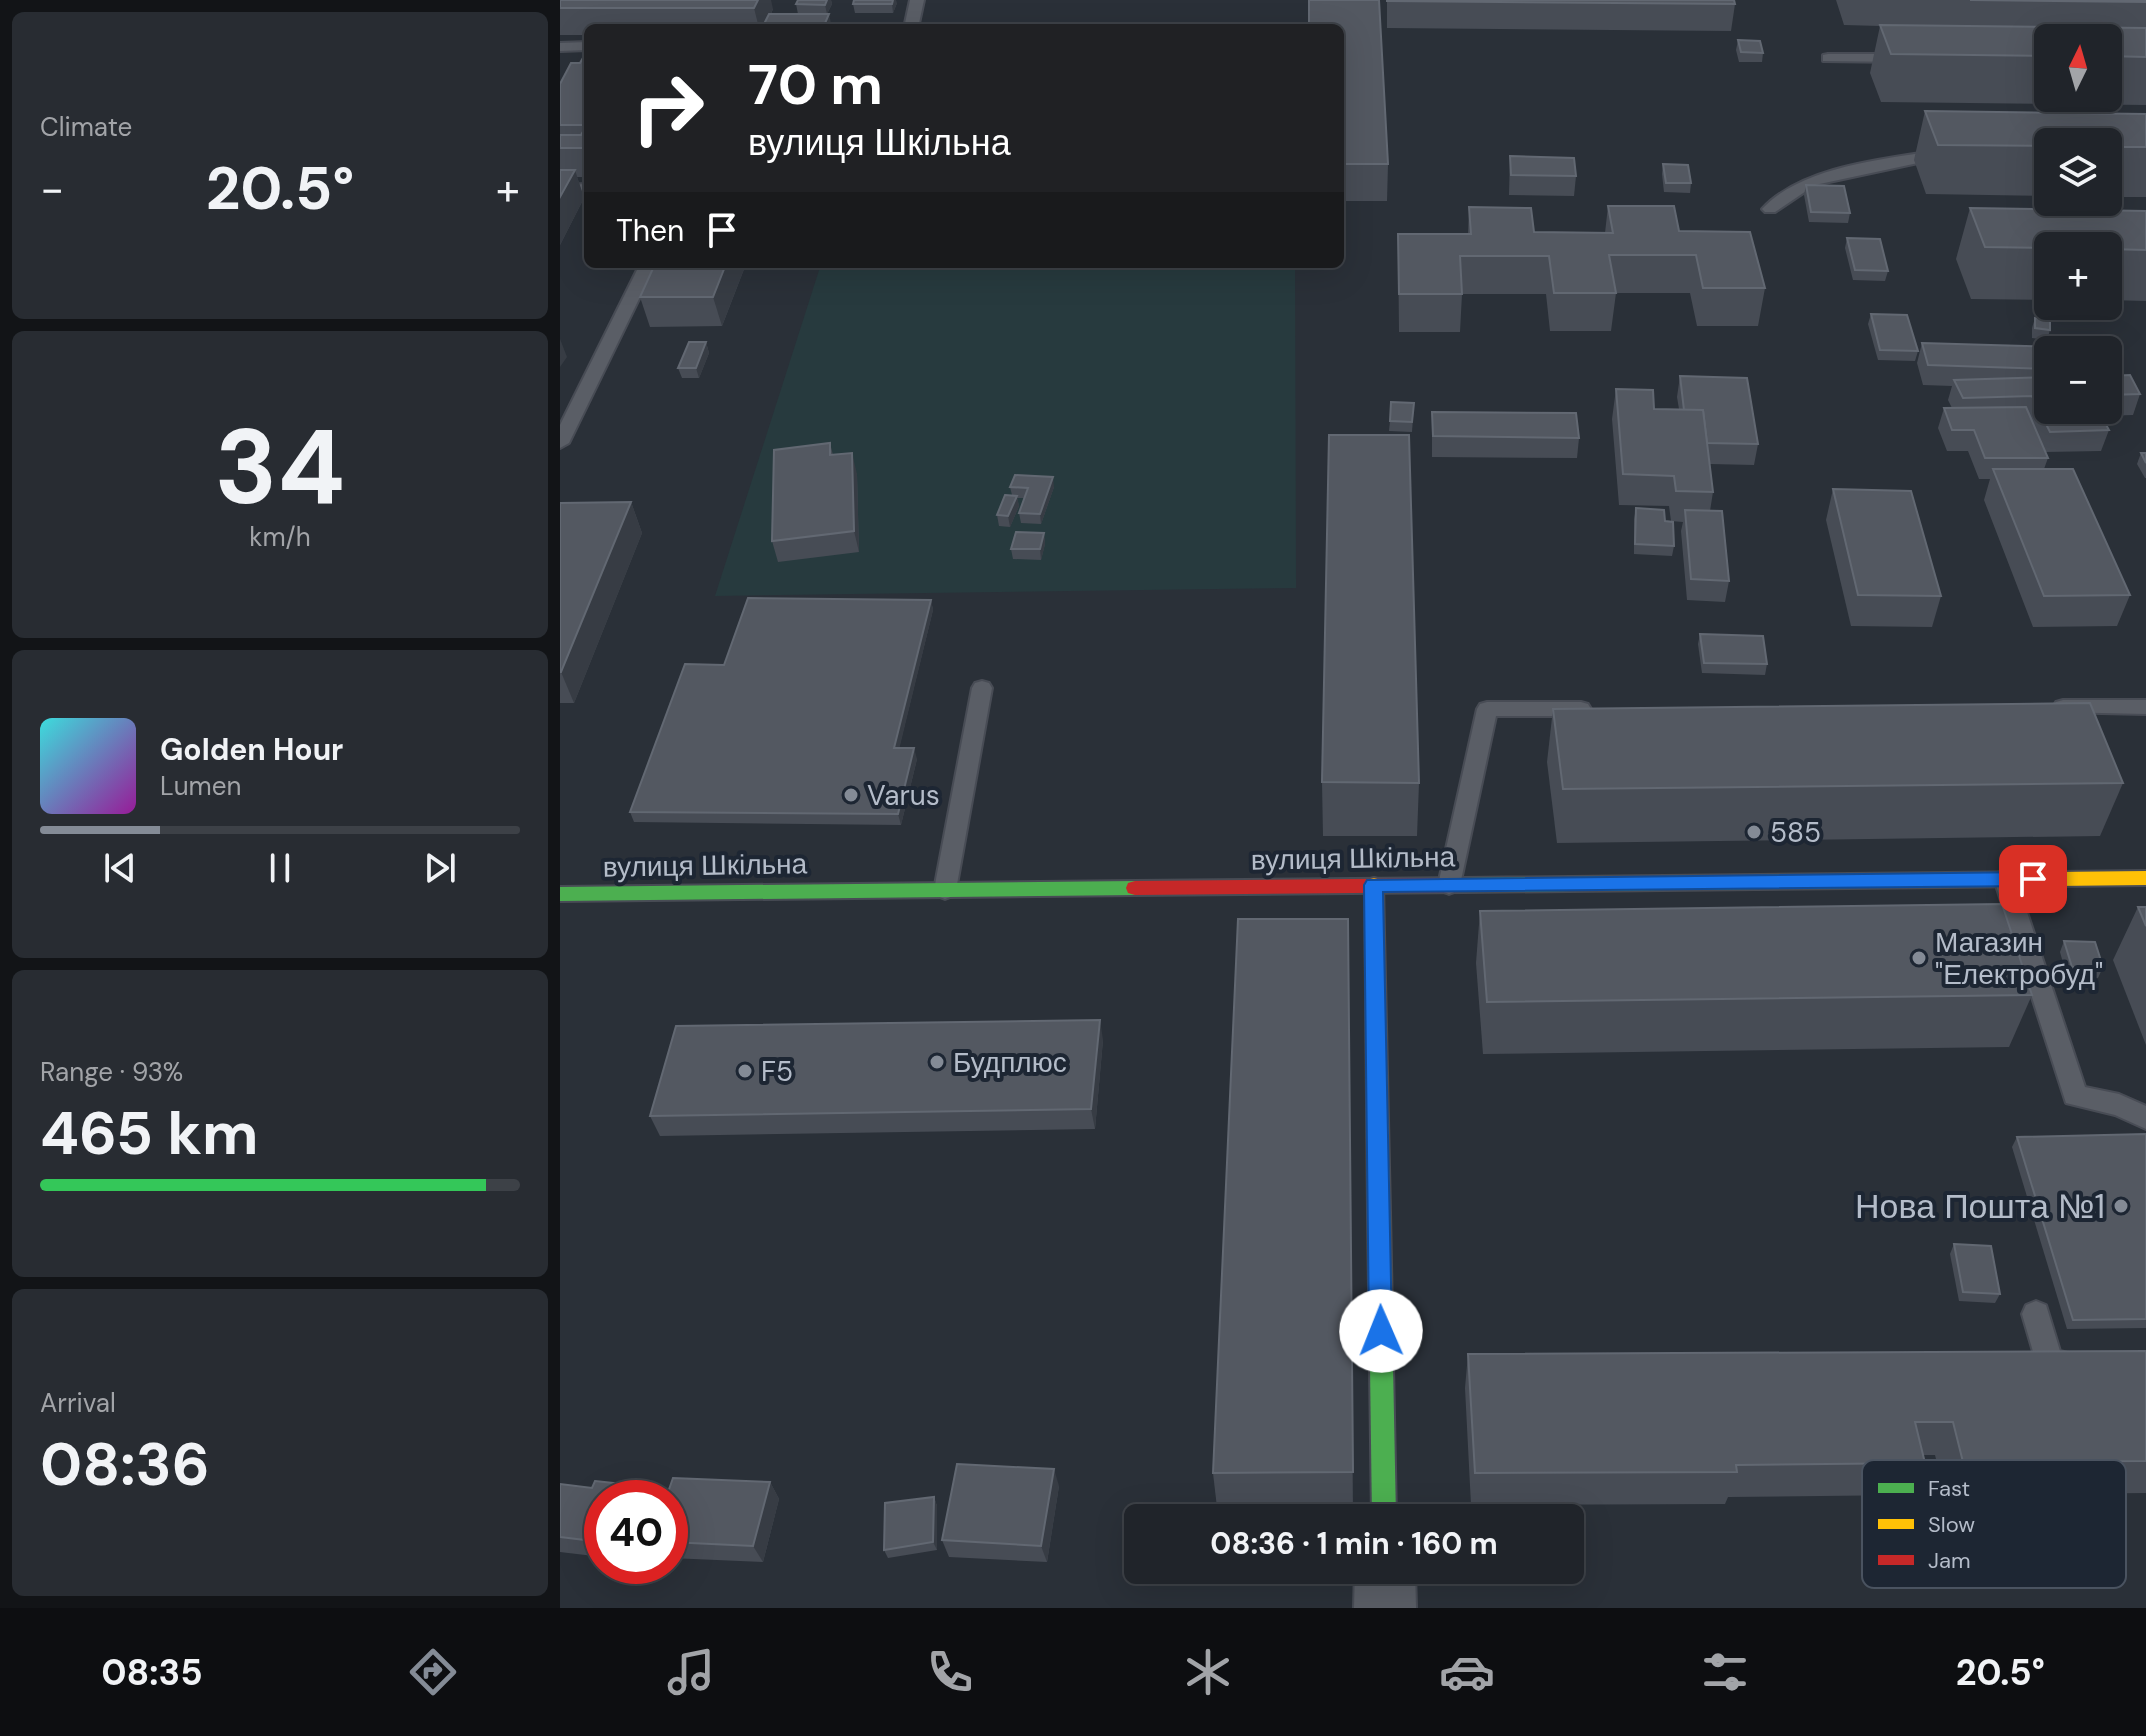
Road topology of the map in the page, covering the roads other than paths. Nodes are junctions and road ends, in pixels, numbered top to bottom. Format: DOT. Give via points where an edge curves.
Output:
graph roads {
  1 [pos="917,0"];
  2 [pos="912,24"];
  3 [pos="584,46"];
  4 [pos="560,47"];
  5 [pos="1828,58"];
  6 [pos="1923,58"];
  7 [pos="1951,153"];
  8 [pos="584,189"];
  9 [pos="560,190"];
  10 [pos="1770,209"];
  11 [pos="646,268"];
  12 [pos="560,443"];
  13 [pos="982,688"];
  14 [pos="2045,707"];
  15 [pos="2146,707"];
  16 [pos="1608,709"];
  17 [pos="2146,878"];
  18 [pos="2005,879"];
  19 [pos="1374,885"];
  20 [pos="1449,885"];
  21 [pos="945,890"];
  22 [pos="560,894"];
  23 [pos="2146,1118"];
  24 [pos="2036,1314"];
  25 [pos="2090,1364"];
  26 [pos="1384,1504"];
  27 [pos="1385,1584"];
  28 [pos="1385,1608"];
  1 -- 2 [label="lane"];
  3 -- 4 [label="lane"];
  5 -- 6 [label="lane"];
  7 -- 10 [label="lane" via="1810,182"];
  8 -- 9 [label="lane"];
  11 -- 12 [label="lane"];
  13 -- 21 [label="lane"];
  14 -- 15 [label="lane"];
  16 -- 20 [label="lane" via="1487,709"];
  17 -- 18 [label="street, вулиця Шкільна"];
  18 -- 20 [label="street, вулиця Шкільна"];
  18 -- 23 [label="lane" via="2075,1096 2119,1105"];
  19 -- 20 [label="street, вулиця Шкільна"];
  19 -- 21 [label="street, вулиця Шкільна"];
  19 -- 26 [label="street"];
  21 -- 22 [label="street, вулиця Шкільна"];
  24 -- 25 [label="lane" via="2049,1363"];
  27 -- 28 [label="street"];
}
